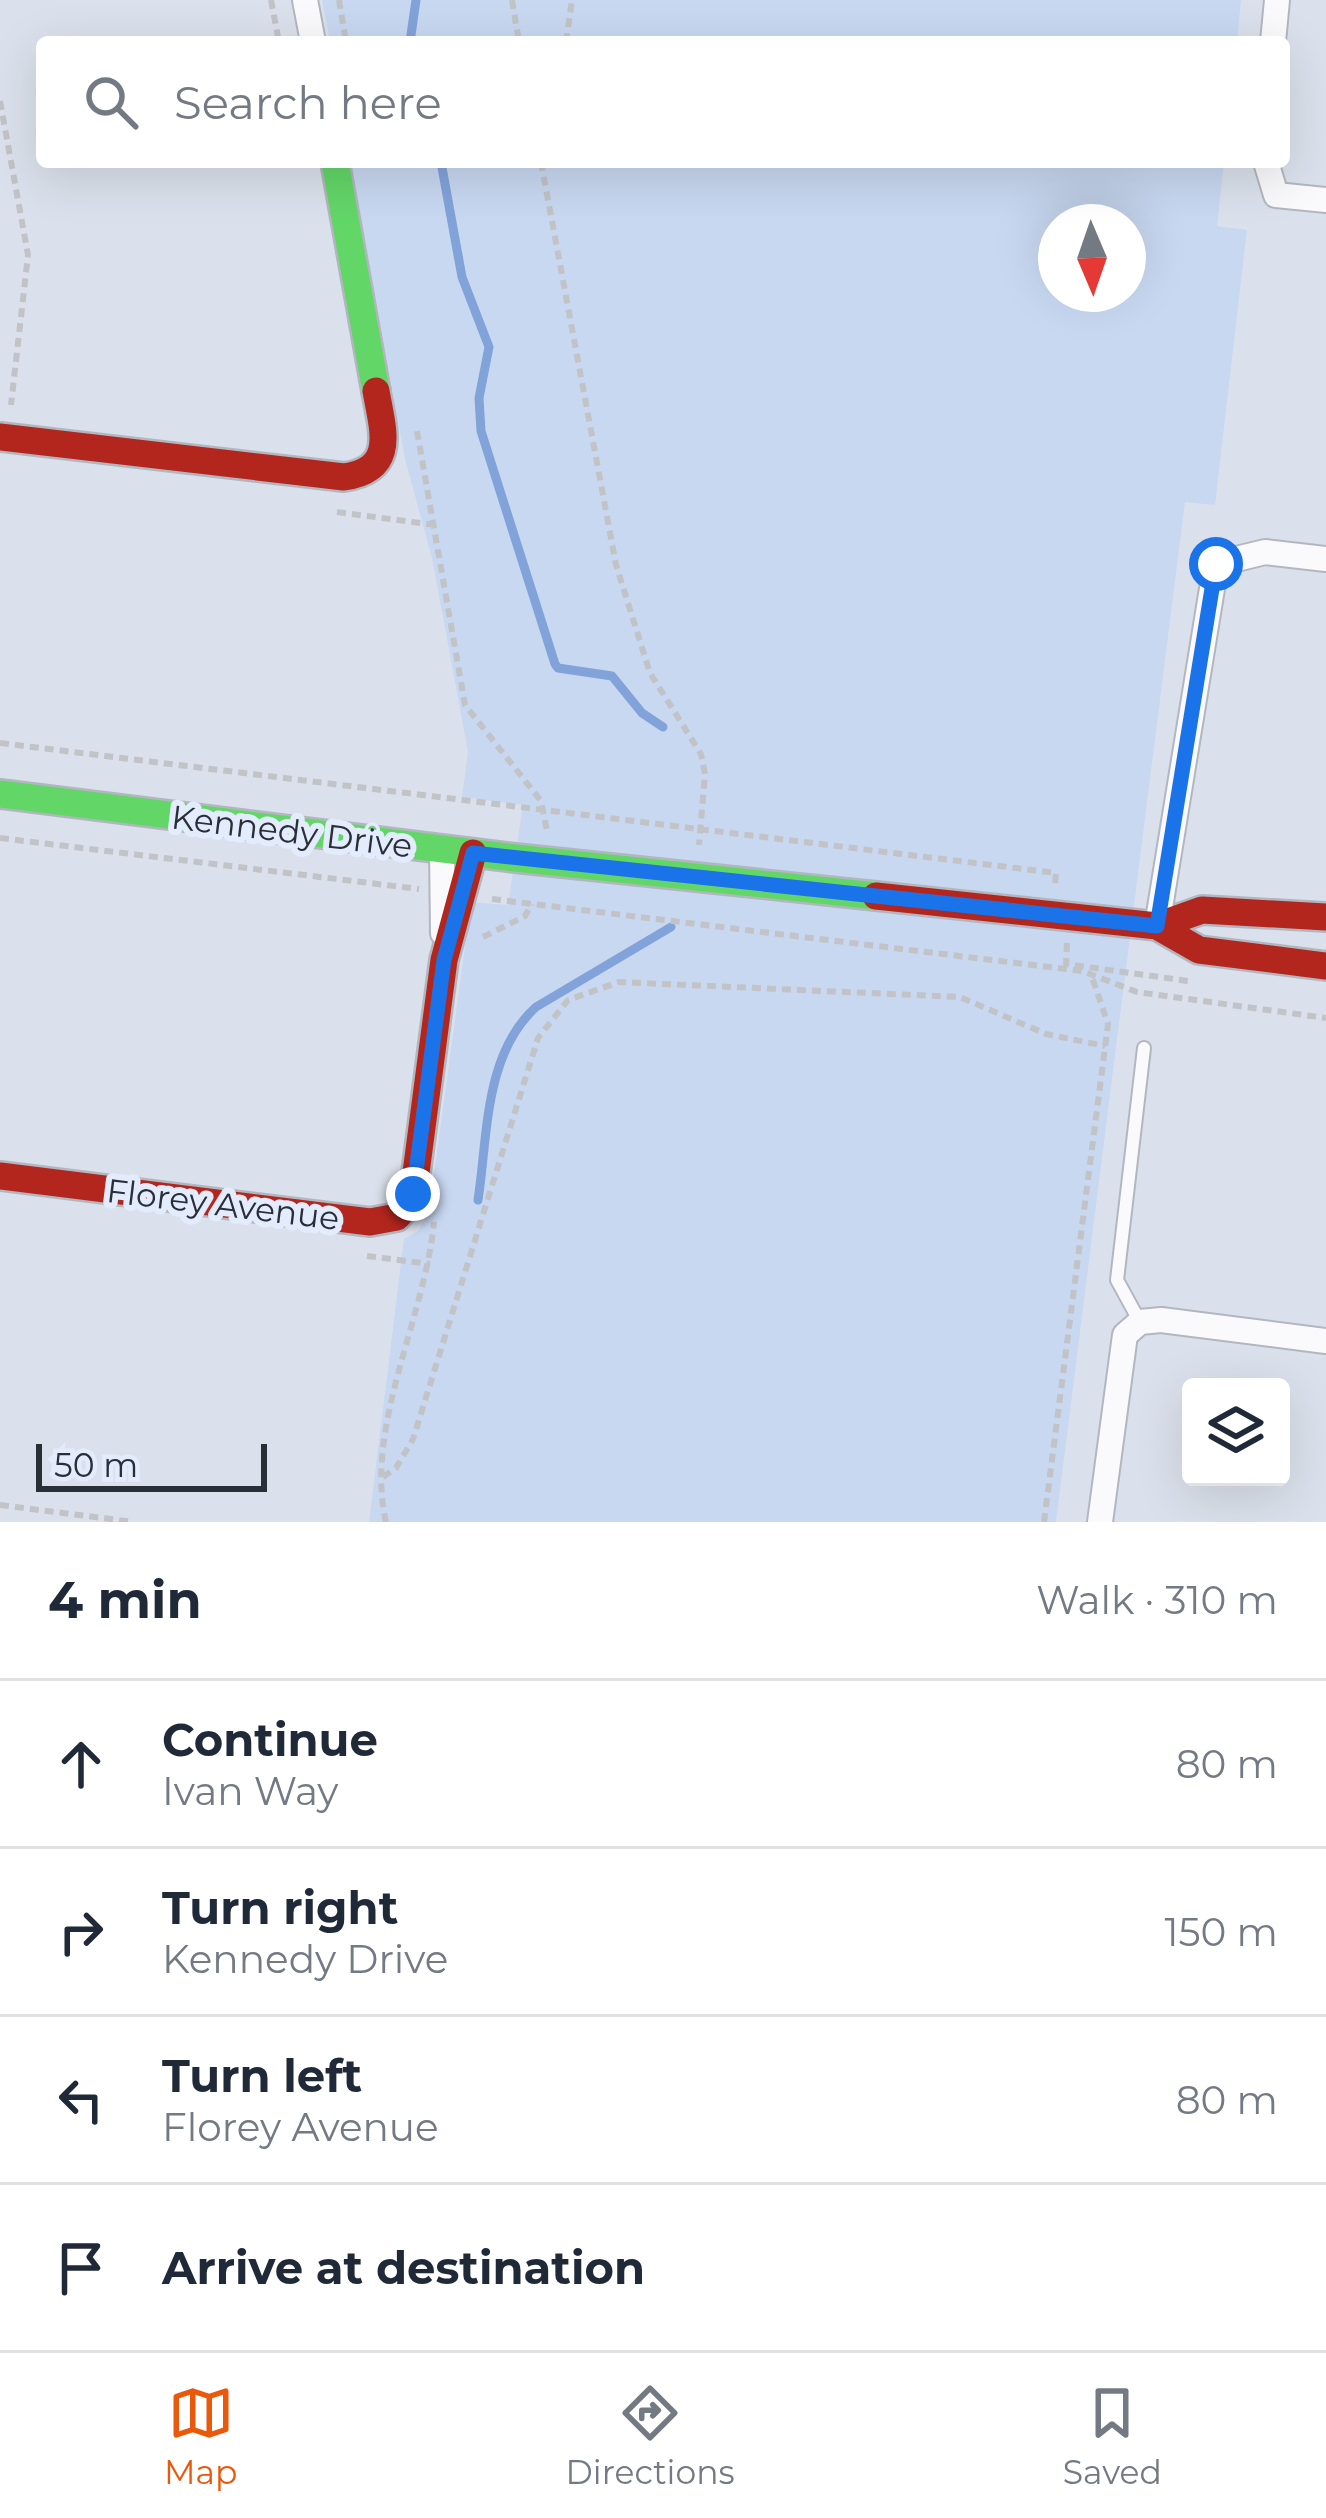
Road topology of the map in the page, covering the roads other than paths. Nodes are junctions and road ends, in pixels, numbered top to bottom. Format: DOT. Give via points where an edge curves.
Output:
graph roads {
  1 [pos="305,0"];
  2 [pos="1277,0"];
  3 [pos="312,36"];
  4 [pos="1274,36"];
  5 [pos="335,168"];
  6 [pos="1267,168"];
  7 [pos="1326,200"];
  8 [pos="0,437"];
  9 [pos="1326,559"];
  10 [pos="0,794"];
  11 [pos="442,849"];
  12 [pos="473,853"];
  13 [pos="452,894"];
  14 [pos="1326,916"];
  15 [pos="1157,926"];
  16 [pos="1326,966"];
  17 [pos="1144,1048"];
  18 [pos="0,1176"];
  19 [pos="1140,1322"];
  20 [pos="1326,1341"];
  21 [pos="1100,1522"];
  1 -- 3 [label="street"];
  2 -- 4 [label="street"];
  5 -- 8 [label="street" via="384,436 381,458 368,472 333,478"];
  6 -- 7 [label="street" via="1276,195"];
  9 -- 15 [label="street" via="1265,553 1216,564"];
  10 -- 11 [label="street, Kennedy Drive"];
  11 -- 12 [label="street, Kennedy Drive"];
  11 -- 13 [label="street, Florey Avenue"];
  12 -- 13 [label="street, Florey Avenue"];
  12 -- 15 [label="street, Kennedy Drive"];
  13 -- 18 [label="street, Florey Avenue" via="414,1188 397,1217 370,1222"];
  14 -- 15 [label="street, Kennedy Drive" via="1202,910"];
  15 -- 16 [label="street, Kennedy Drive" via="1198,950"];
  17 -- 19 [label="lane" via="1117,1280"];
  19 -- 20 [label="street"];
  19 -- 21 [label="street" via="1125,1335"];
}
